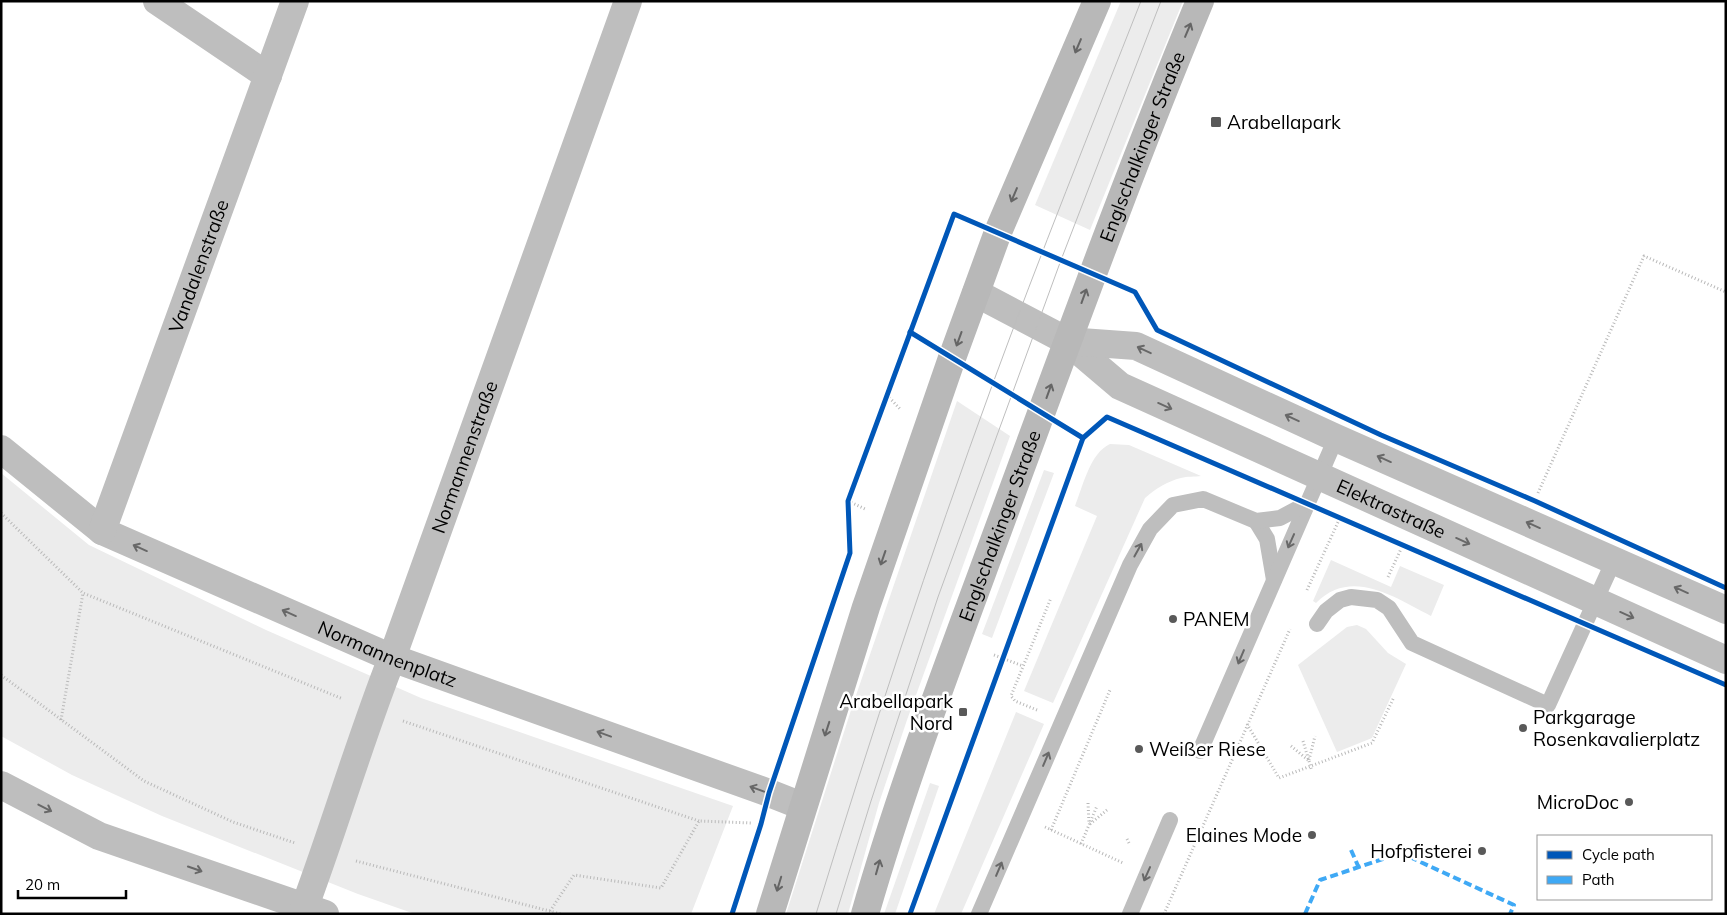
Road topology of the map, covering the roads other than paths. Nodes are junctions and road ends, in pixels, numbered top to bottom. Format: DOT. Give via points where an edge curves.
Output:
graph roads {
  1 [pos="157,1"];
  2 [pos="295,1"];
  3 [pos="628,1"];
  4 [pos="1097,1"];
  5 [pos="1200,1"];
  6 [pos="268,76"];
  7 [pos="976,293"];
  8 [pos="1067,341"];
  9 [pos="1336,438"];
  10 [pos="1,449"];
  11 [pos="1320,477"];
  12 [pos="1308,503"];
  13 [pos="1256,521"];
  14 [pos="102,531"];
  15 [pos="1614,560"];
  16 [pos="1274,580"];
  17 [pos="1596,601"];
  18 [pos="1726,610"];
  19 [pos="1318,624"];
  20 [pos="392,658"];
  21 [pos="1726,660"];
  22 [pos="1200,751"];
  23 [pos="1,785"];
  24 [pos="802,806"];
  25 [pos="1170,820"];
  26 [pos="311,912"];
  27 [pos="770,914"];
  28 [pos="864,914"];
  29 [pos="979,914"];
  30 [pos="1130,914"];
  1 -- 6 [label="street"];
  2 -- 6 [label="street, Vandalenstraße"];
  3 -- 20 [label="street, Normannenstraße"];
  4 -- 7 [label="main road, one-way" via="998,232"];
  8 -- 5 [label="main road, Englschalkinger Straße, one-way"];
  6 -- 14 [label="street, Vandalenstraße"];
  7 -- 8 [label="street, Elektrastraße"];
  7 -- 24 [label="main road, one-way" via="898,512"];
  9 -- 8 [label="street, Elektrastraße, one-way" via="1136,346"];
  8 -- 11 [label="street, Elektrastraße, one-way" via="1120,386"];
  28 -- 8 [label="main road, Englschalkinger Straße, one-way" via="954,650"];
  9 -- 11 [label="lane"];
  15 -- 9 [label="street, Elektrastraße, one-way"];
  10 -- 14 [label="street, Normannenplatz"];
  11 -- 12 [label="lane"];
  11 -- 17 [label="street, Elektrastraße, one-way"];
  12 -- 13 [label="lane" via="1280,518"];
  12 -- 16 [label="lane, one-way"];
  13 -- 16 [label="lane" via="1267,539"];
  29 -- 13 [label="lane, one-way" via="1130,564 1150,529 1173,505 1203,499"];
  20 -- 14 [label="street, Normannenplatz, one-way"];
  15 -- 17 [label="lane"];
  18 -- 15 [label="street, Elektrastraße, one-way"];
  16 -- 22 [label="lane, one-way"];
  17 -- 19 [label="lane" via="1548,705 1412,643 1389,608 1377,600 1340,600 1326,611"];
  17 -- 21 [label="street, Elektrastraße, one-way"];
  24 -- 20 [label="street, Normannenplatz, one-way"];
  20 -- 26 [label="street, Normannenstraße" via="371,710 325,853"];
  23 -- 26 [label="street, one-way" via="99,836"];
  24 -- 27 [label="main road, one-way"];
  25 -- 30 [label="lane, one-way"];
}
